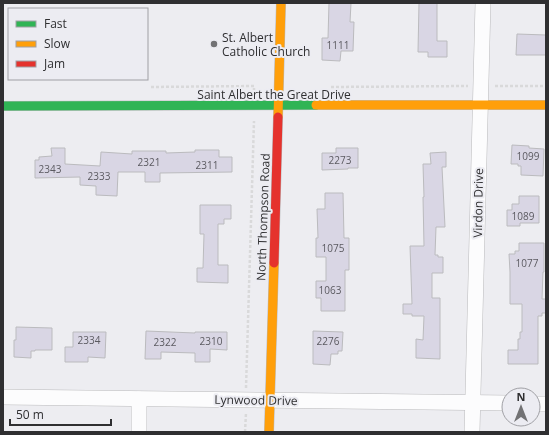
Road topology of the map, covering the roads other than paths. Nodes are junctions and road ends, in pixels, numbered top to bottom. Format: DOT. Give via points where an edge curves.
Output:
graph roads {
  1 [pos="281,3"];
  2 [pos="483,3"];
  3 [pos="481,105"];
  4 [pos="546,105"];
  5 [pos="3,106"];
  6 [pos="279,106"];
  7 [pos="3,397"];
  8 [pos="140,399"];
  9 [pos="270,400"];
  10 [pos="473,402"];
  11 [pos="501,403"];
  12 [pos="139,432"];
  13 [pos="269,432"];
  14 [pos="472,432"];
  1 -- 6 [label="street, North Thompson Road"];
  2 -- 3 [label="street, Virdon Drive"];
  3 -- 4 [label="street, Saint Albert the Great Drive"];
  3 -- 6 [label="street, Saint Albert the Great Drive"];
  3 -- 10 [label="street, Virdon Drive"];
  5 -- 6 [label="street, Saint Albert the Great Drive"];
  6 -- 9 [label="street, North Thompson Road"];
  7 -- 8 [label="street, Lynwood Drive"];
  8 -- 9 [label="street, Lynwood Drive"];
  8 -- 12 [label="street"];
  9 -- 10 [label="street, Lynwood Drive"];
  9 -- 13 [label="street, North Thompson Road"];
  10 -- 11 [label="street, Lynwood Drive"];
  10 -- 14 [label="street, Virdon Drive"];
}
